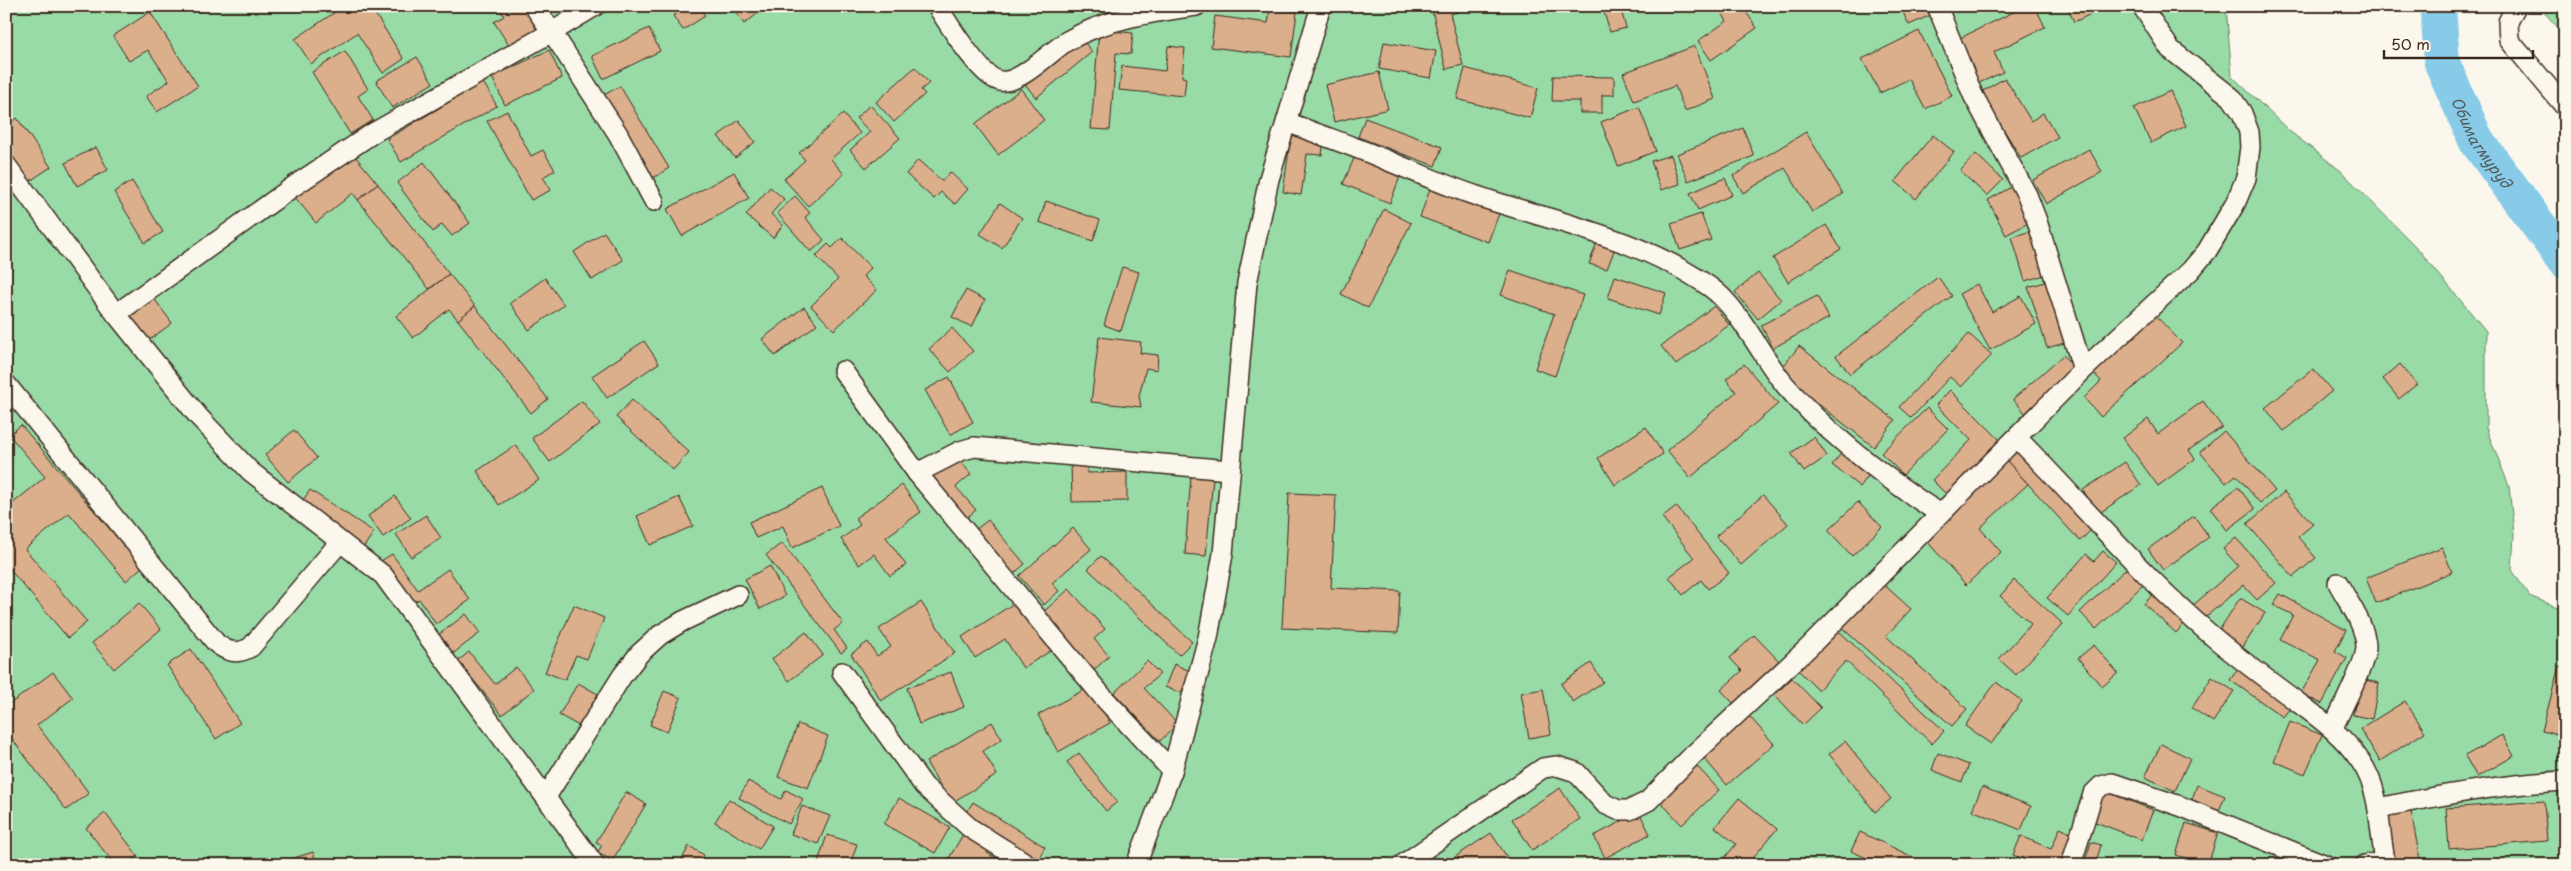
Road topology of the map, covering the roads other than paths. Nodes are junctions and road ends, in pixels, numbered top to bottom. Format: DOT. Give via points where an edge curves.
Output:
graph roads {
  1 [pos="534,6"];
  2 [pos="595,6"];
  3 [pos="936,6"];
  4 [pos="1196,6"];
  5 [pos="1321,6"];
  6 [pos="1937,6"];
  7 [pos="2142,6"];
  8 [pos="2516,6"];
  9 [pos="552,32"];
  10 [pos="2565,107"];
  11 [pos="1286,122"];
  12 [pos="6,165"];
  13 [pos="654,201"];
  14 [pos="116,314"];
  15 [pos="2083,370"];
  16 [pos="843,371"];
  17 [pos="6,384"];
  18 [pos="2017,438"];
  19 [pos="1229,470"];
  20 [pos="917,474"];
  21 [pos="1940,514"];
  22 [pos="340,542"];
  23 [pos="2338,583"];
  24 [pos="738,595"];
  25 [pos="842,672"];
  26 [pos="2333,728"];
  27 [pos="1172,771"];
  28 [pos="2565,781"];
  29 [pos="546,797"];
  30 [pos="2378,808"];
  31 [pos="2386,863"];
  32 [pos="595,865"];
  33 [pos="1029,865"];
  34 [pos="1136,865"];
  35 [pos="1402,865"];
  36 [pos="2071,865"];
  37 [pos="2326,865"];
  38 [pos="2365,865"];
  1 -- 9 [label="street"];
  2 -- 9 [label="street"];
  3 -- 4 [label="street" via="976,62 995,80 1002,82 1012,80 1067,42 1091,30 1164,10"];
  5 -- 11 [label="street"];
  6 -- 15 [label="street" via="1973,95 2038,220"];
  7 -- 15 [label="street" via="2170,49 2223,88 2238,106 2249,132 2249,163 2235,204 2191,270"];
  8 -- 10 [label="street" via="2508,22 2509,40"];
  9 -- 13 [label="street" via="618,134"];
  9 -- 14 [label="street" via="373,133"];
  11 -- 19 [label="street" via="1269,179 1247,283"];
  11 -- 21 [label="street" via="1474,195 1654,255 1712,287 1727,302 1762,356 1805,406 1852,448"];
  12 -- 14 [label="street"];
  14 -- 22 [label="street" via="198,416 250,471"];
  15 -- 18 [label="street"];
  16 -- 20 [label="street"];
  17 -- 22 [label="street" via="216,643 229,652 251,647"];
  18 -- 21 [label="street"];
  18 -- 26 [label="street" via="2131,560 2204,629"];
  19 -- 20 [label="street" via="974,447 960,450"];
  19 -- 27 [label="street" via="1223,554 1208,638"];
  20 -- 27 [label="street" via="1103,697"];
  21 -- 35 [label="street" via="1809,647 1643,805 1618,810 1605,804 1576,772 1557,766 1543,768"];
  22 -- 29 [label="street" via="384,574"];
  23 -- 26 [label="street" via="2362,629 2366,646"];
  24 -- 29 [label="street" via="683,621 643,649 622,676"];
  25 -- 33 [label="street" via="924,786 970,828"];
  26 -- 30 [label="street" via="2361,763 2371,781"];
  27 -- 34 [label="street"];
  28 -- 30 [label="street" via="2440,795"];
  29 -- 32 [label="street"];
  30 -- 31 [label="street"];
  31 -- 38 [label="street"];
  36 -- 37 [label="street" via="2093,794 2112,783 2180,806"];
}
